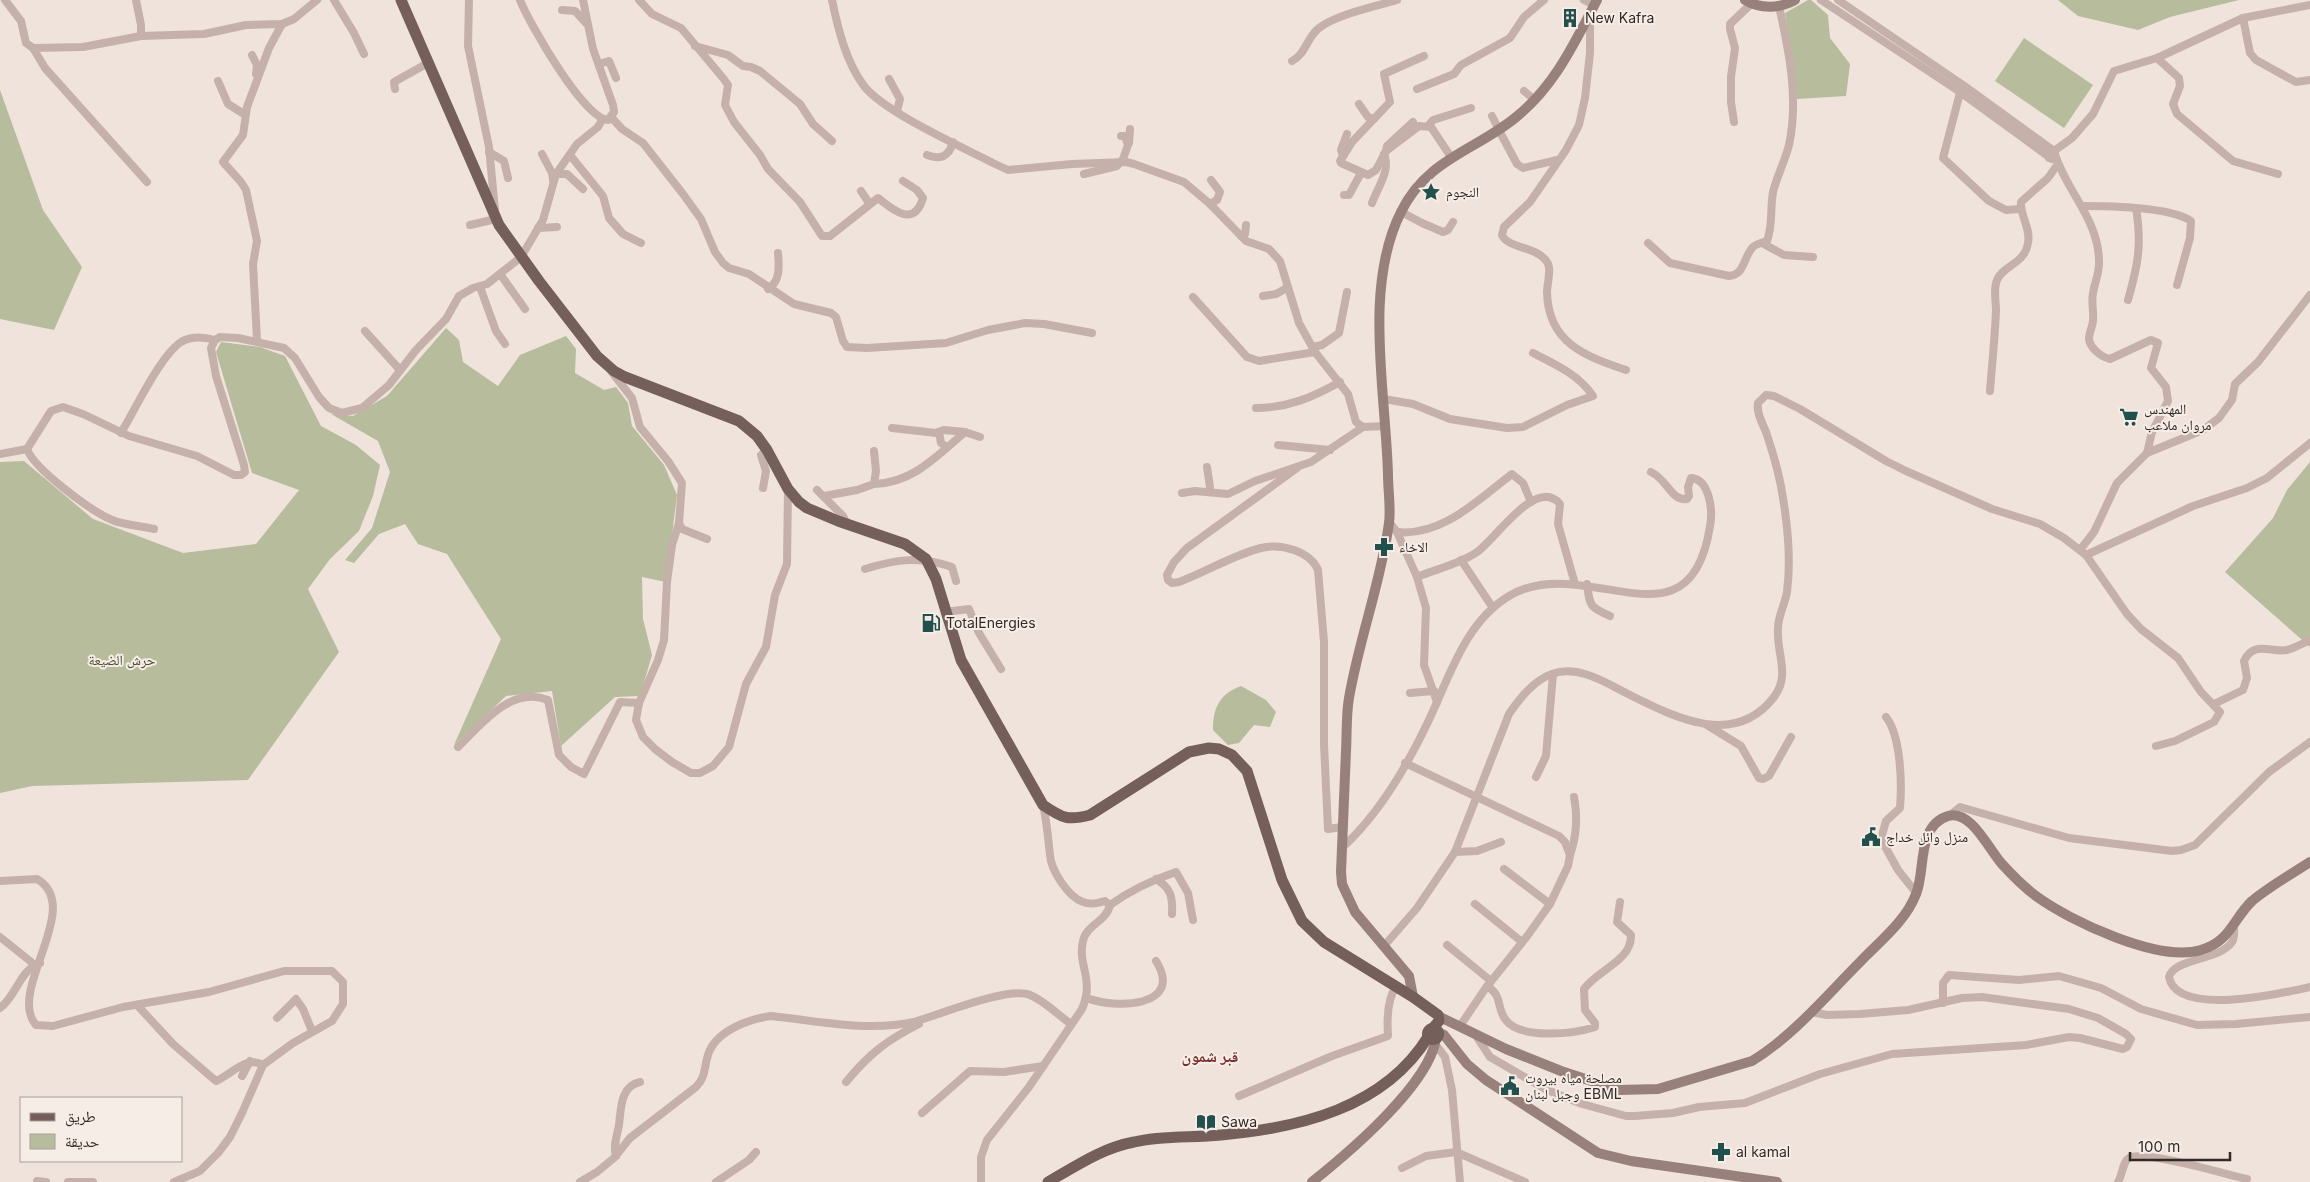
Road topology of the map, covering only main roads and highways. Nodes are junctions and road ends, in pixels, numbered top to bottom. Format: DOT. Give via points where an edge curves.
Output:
graph roads {
  1 [pos="401,0"];
  2 [pos="1048,1182"];
  1 -- 2 [label="main road" via="496,218 521,257 598,356 625,377 739,421 757,436 788,489 806,508 905,544 926,559 936,579 961,660 1043,805 1067,819 1079,818 1090,815 1189,752 1210,748 1232,755 1247,771 1282,880 1302,921 1324,942 1440,1017 1434,1036 1409,1065 1386,1085 1358,1101 1272,1130 1133,1142 1096,1154"];
}
